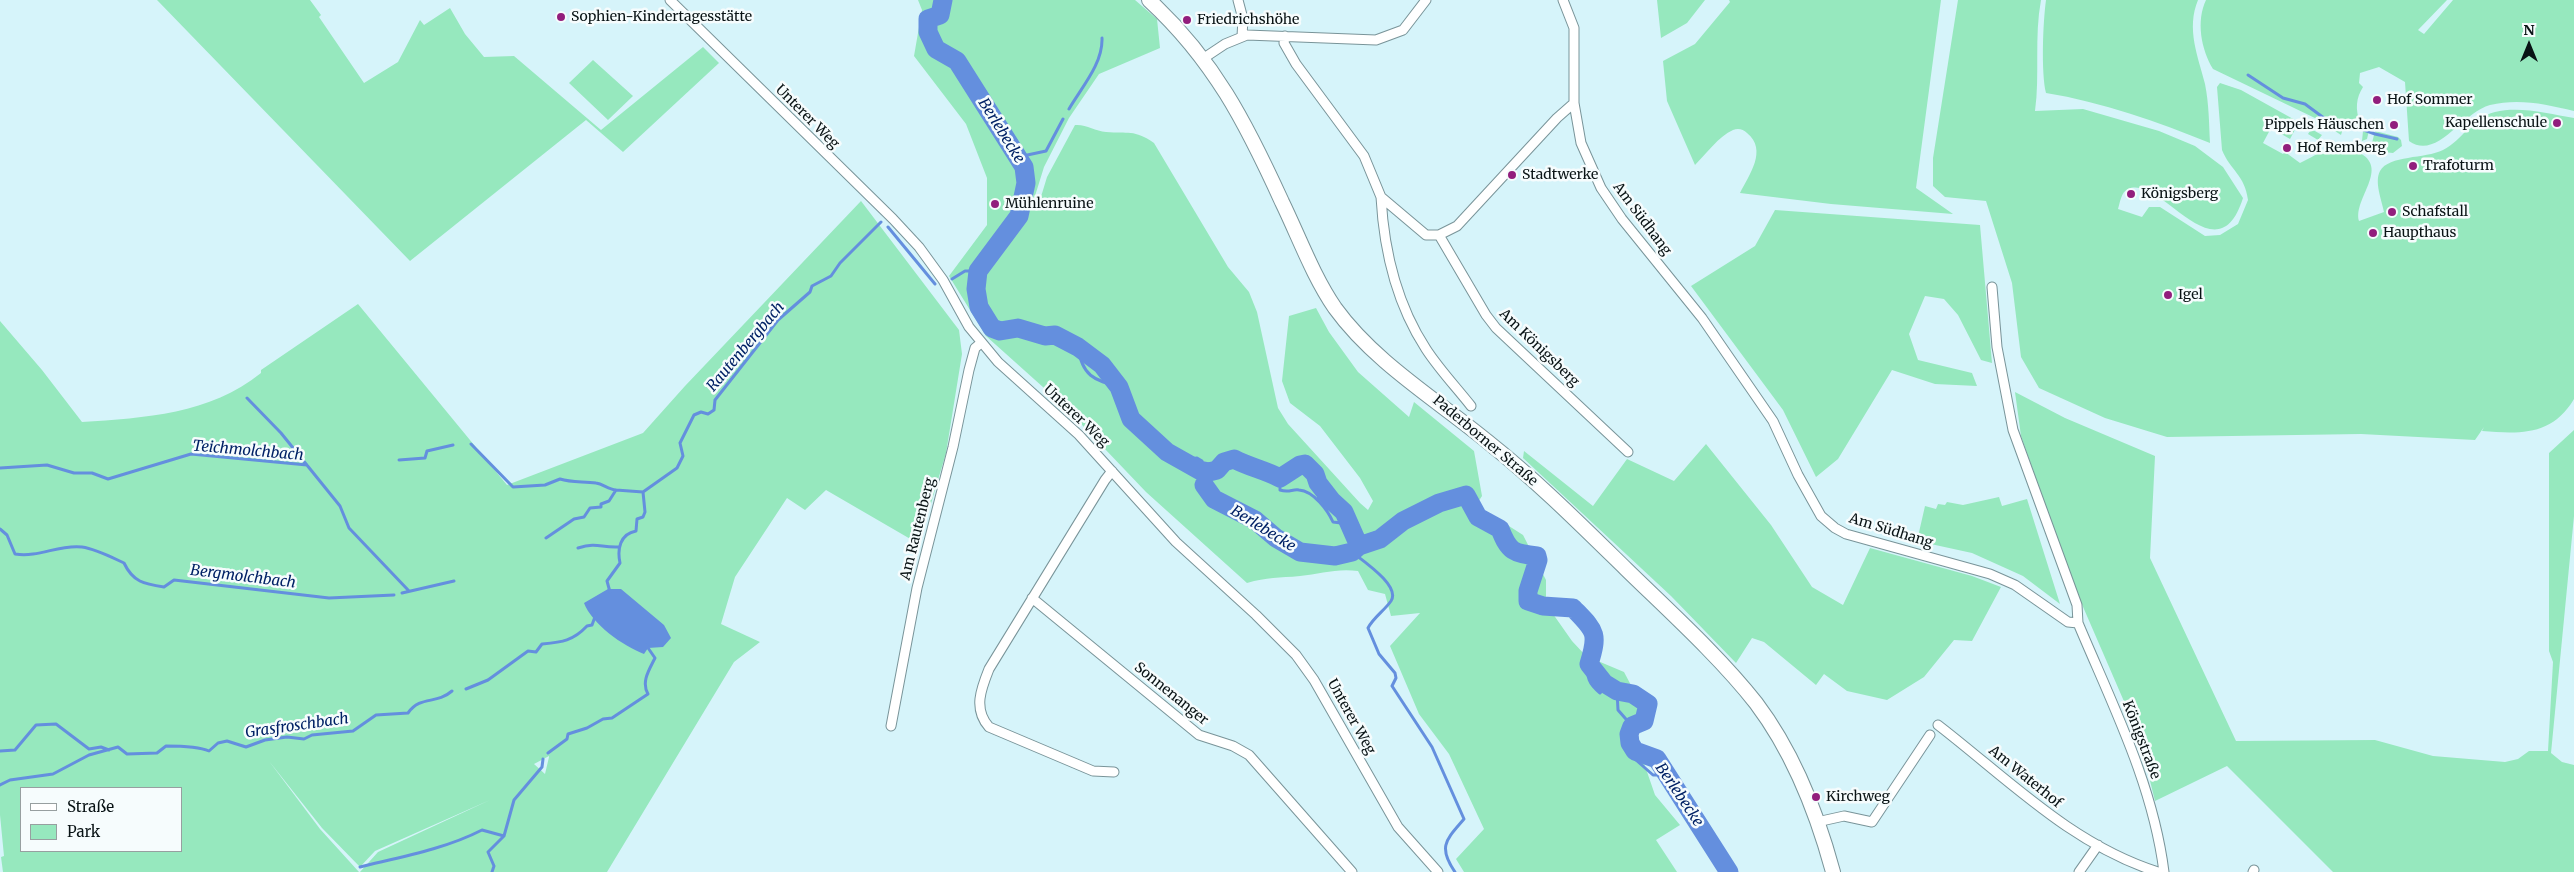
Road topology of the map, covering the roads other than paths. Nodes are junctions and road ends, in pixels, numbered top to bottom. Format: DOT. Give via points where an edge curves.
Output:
graph roads {
  1 [pos="670,0"];
  2 [pos="1149,0"];
  3 [pos="1238,0"];
  4 [pos="1426,0"];
  5 [pos="1563,0"];
  6 [pos="1242,36"];
  7 [pos="1285,36"];
  8 [pos="1204,58"];
  9 [pos="1574,103"];
  10 [pos="1381,197"];
  11 [pos="1439,235"];
  12 [pos="1992,287"];
  13 [pos="981,343"];
  14 [pos="1471,406"];
  15 [pos="1628,452"];
  16 [pos="1112,471"];
  17 [pos="1032,598"];
  18 [pos="2078,623"];
  19 [pos="1938,725"];
  20 [pos="891,726"];
  21 [pos="1930,735"];
  22 [pos="1114,772"];
  23 [pos="1817,822"];
  24 [pos="2098,845"];
  25 [pos="1352,872"];
  26 [pos="1438,872"];
  27 [pos="1832,872"];
  28 [pos="2079,872"];
  29 [pos="2158,872"];
  30 [pos="2164,872"];
  1 -- 13 [label="street, Unterer Weg" via="894,219 943,280"];
  2 -- 8 [label="main road, Paderborner Straße"];
  3 -- 6 [label="street"];
  4 -- 7 [label="street" via="1403,30 1376,40"];
  5 -- 9 [label="street, Am Südhang" via="1574,28"];
  6 -- 7 [label="street"];
  6 -- 8 [label="street"];
  7 -- 10 [label="street" via="1284,43 1296,64 1364,156"];
  8 -- 23 [label="main road, Paderborner Straße" via="1240,116 1318,280 1336,308 1372,348 1531,479 1737,681 1780,740"];
  9 -- 11 [label="street" via="1457,226"];
  9 -- 18 [label="street, Am Südhang" via="1582,143 1601,188 1702,318 1773,421 1821,516 1846,534 1990,574 2015,585 2068,622"];
  10 -- 11 [label="street" via="1415,228 1426,235"];
  10 -- 14 [label="street" via="1384,244 1392,278 1403,304 1426,349"];
  11 -- 15 [label="street, Am Königsberg" via="1496,328"];
  12 -- 18 [label="street" via="1997,347 2013,430 2077,606"];
  13 -- 16 [label="street, Unterer Weg"];
  13 -- 20 [label="street, Am Rautenberg" via="975,348 969,370 917,588"];
  16 -- 17 [label="street"];
  16 -- 26 [label="street, Unterer Weg" via="1176,542 1296,655 1314,680 1398,827"];
  17 -- 22 [label="street" via="989,669 980,697 980,713 989,727 1093,771"];
  17 -- 25 [label="street, Sonnenanger" via="1199,736 1233,746 1249,755"];
  18 -- 30 [label="street, Königstraße" via="2135,758 2155,816"];
  19 -- 24 [label="street, Am Waterhof" via="2057,821"];
  21 -- 23 [label="street" via="1872,822 1844,816"];
  23 -- 27 [label="main road, Paderborner Straße"];
  24 -- 28 [label="street"];
  24 -- 29 [label="street, Am Waterhof" via="2142,868"];
}
